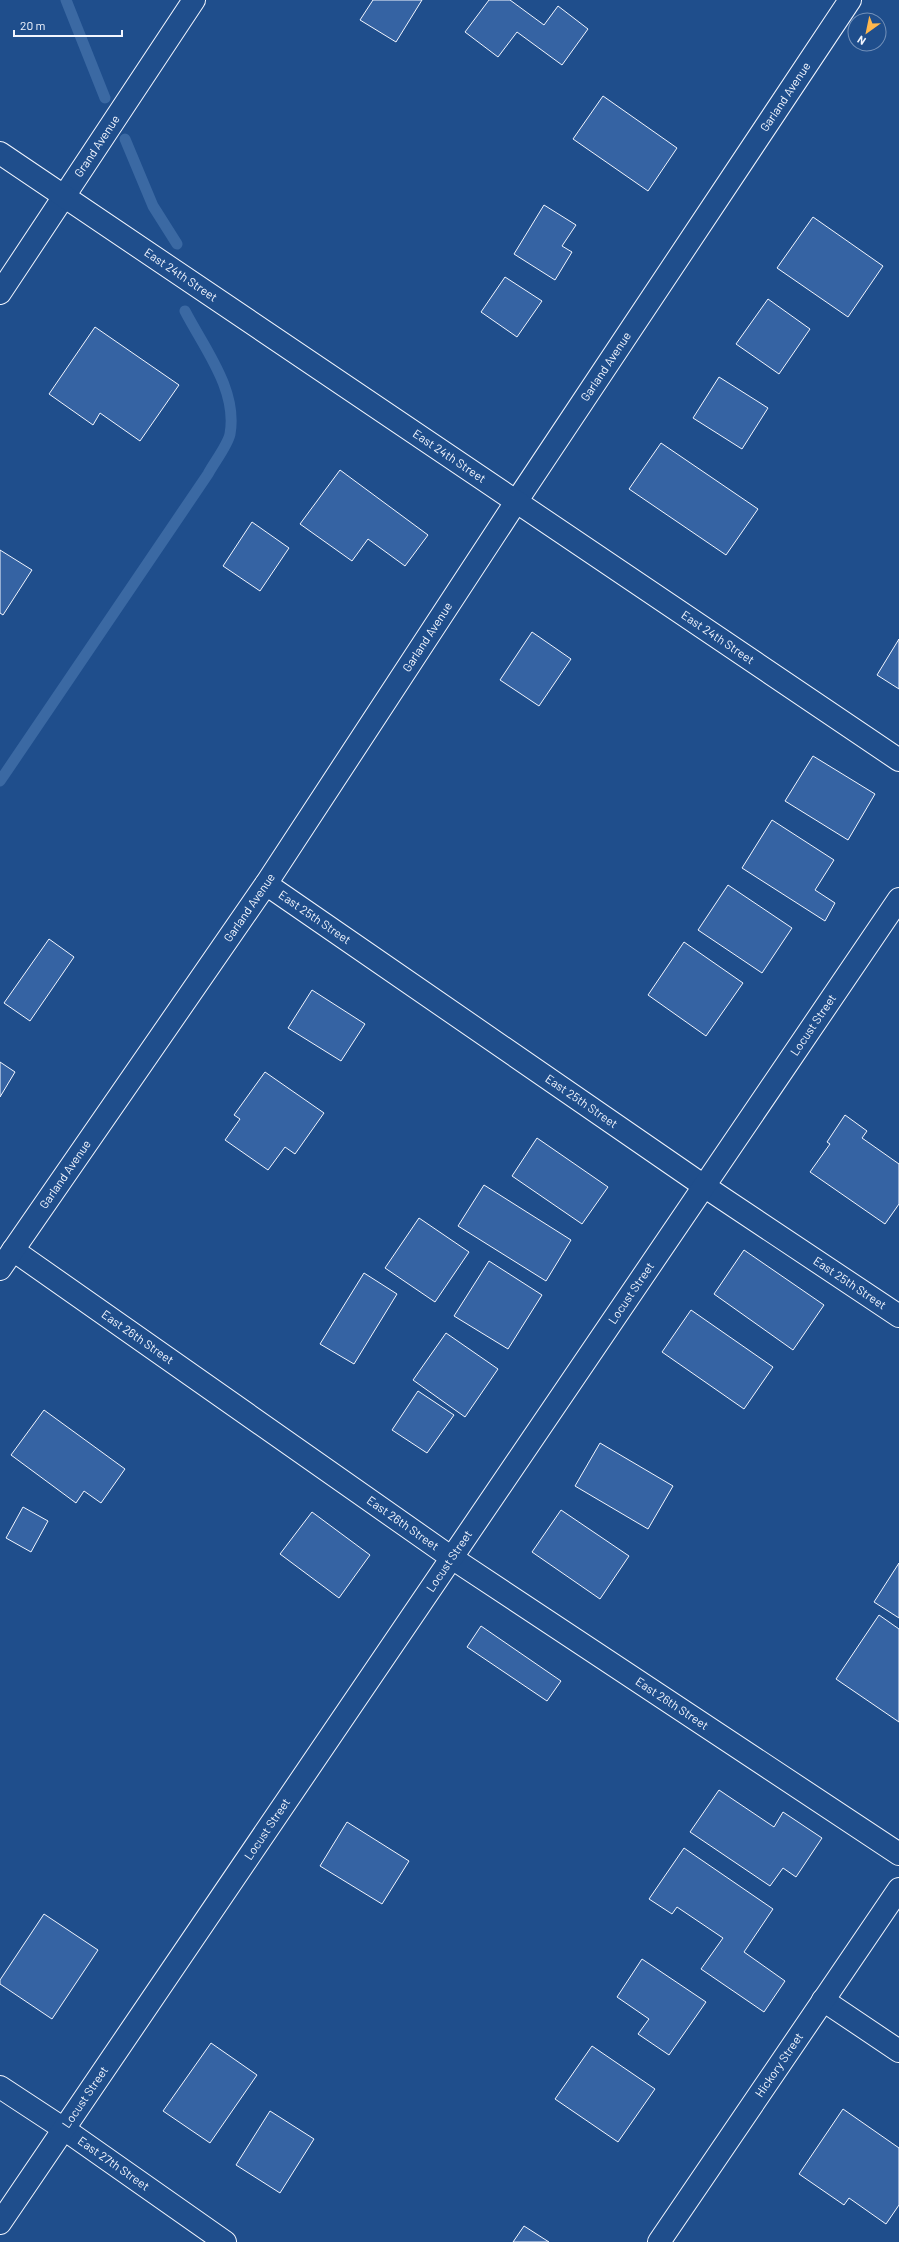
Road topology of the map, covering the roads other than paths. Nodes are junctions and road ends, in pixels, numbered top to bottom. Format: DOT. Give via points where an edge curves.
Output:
graph roads {
  1 [pos="194,0"];
  2 [pos="850,0"];
  3 [pos="0,153"];
  4 [pos="64,196"];
  5 [pos="0,292"];
  6 [pos="516,502"];
  7 [pos="899,760"];
  8 [pos="266,884"];
  9 [pos="899,900"];
  10 [pos="704,1186"];
  11 [pos="13,1250"];
  12 [pos="0,1270"];
  13 [pos="899,1316"];
  14 [pos="452,1558"];
  15 [pos="899,1854"];
  16 [pos="899,1889"];
  17 [pos="824,2000"];
  18 [pos="899,2051"];
  19 [pos="0,2087"];
  20 [pos="64,2129"];
  21 [pos="0,2223"];
  22 [pos="225,2242"];
  23 [pos="659,2242"];
  1 -- 4 [label="street, Grand Avenue"];
  2 -- 6 [label="street, Garland Avenue"];
  3 -- 4 [label="street, East 24th Street"];
  4 -- 5 [label="street, Grand Avenue"];
  4 -- 6 [label="street, East 24th Street"];
  6 -- 7 [label="street, East 24th Street"];
  6 -- 8 [label="street, Garland Avenue"];
  8 -- 10 [label="street, East 25th Street"];
  8 -- 11 [label="street, Garland Avenue"];
  9 -- 10 [label="street, Locust Street"];
  10 -- 13 [label="street, East 25th Street"];
  10 -- 14 [label="street, Locust Street"];
  11 -- 12 [label="street, Garland Avenue"];
  11 -- 14 [label="street, East 26th Street"];
  14 -- 15 [label="street, East 26th Street"];
  14 -- 20 [label="street, Locust Street"];
  16 -- 17 [label="street, Hickory Street"];
  17 -- 18 [label="street"];
  17 -- 23 [label="street, Hickory Street"];
  19 -- 20 [label="street, East 27th Street"];
  20 -- 21 [label="street, Locust Street"];
  20 -- 22 [label="street, East 27th Street"];
}
